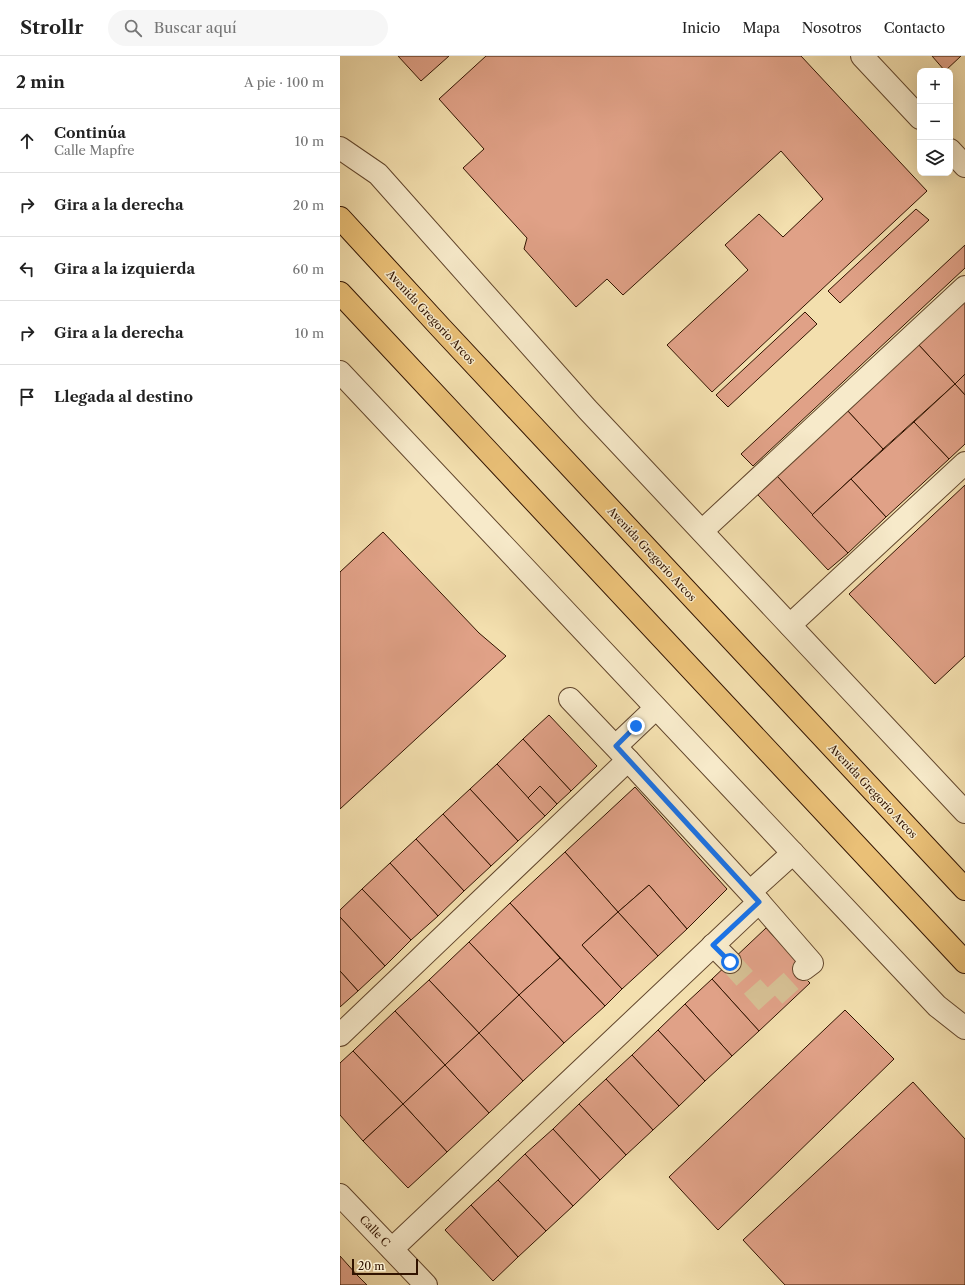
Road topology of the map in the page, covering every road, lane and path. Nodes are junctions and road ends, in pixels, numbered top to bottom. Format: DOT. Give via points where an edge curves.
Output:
graph roads {
  1 [pos="862,56"];
  2 [pos="917,115"];
  3 [pos="340,148"];
  4 [pos="953,153"];
  5 [pos="965,166"];
  6 [pos="340,218"];
  7 [pos="965,287"];
  8 [pos="340,292"];
  9 [pos="340,372"];
  10 [pos="965,463"];
  11 [pos="702,531"];
  12 [pos="790,625"];
  13 [pos="570,699"];
  14 [pos="656,708"];
  15 [pos="622,753"];
  16 [pos="965,812"];
  17 [pos="793,854"];
  18 [pos="965,889"];
  19 [pos="755,897"];
  20 [pos="713,945"];
  21 [pos="730,962"];
  22 [pos="965,962"];
  23 [pos="804,969"];
  24 [pos="965,1028"];
  25 [pos="340,1035"];
  26 [pos="340,1194"];
  27 [pos="392,1249"];
  28 [pos="426,1285"];
  1 -- 2 [label="street"];
  3 -- 11 [label="street" via="378,174 587,409"];
  4 -- 5 [label="street"];
  6 -- 18 [label="main road, Avenida Gregorio Arcos"];
  7 -- 11 [label="street"];
  8 -- 22 [label="main road"];
  9 -- 14 [label="street"];
  10 -- 12 [label="street"];
  11 -- 12 [label="street"];
  12 -- 16 [label="street"];
  13 -- 15 [label="street"];
  14 -- 15 [label="street"];
  14 -- 17 [label="street"];
  15 -- 19 [label="street"];
  15 -- 25 [label="street"];
  17 -- 19 [label="street"];
  17 -- 24 [label="street" via="937,1006"];
  19 -- 20 [label="street"];
  19 -- 23 [label="street" via="812,963"];
  20 -- 21 [label="street"];
  20 -- 27 [label="street"];
  26 -- 27 [label="street, Calle C"];
  27 -- 28 [label="street, Calle C"];
}
